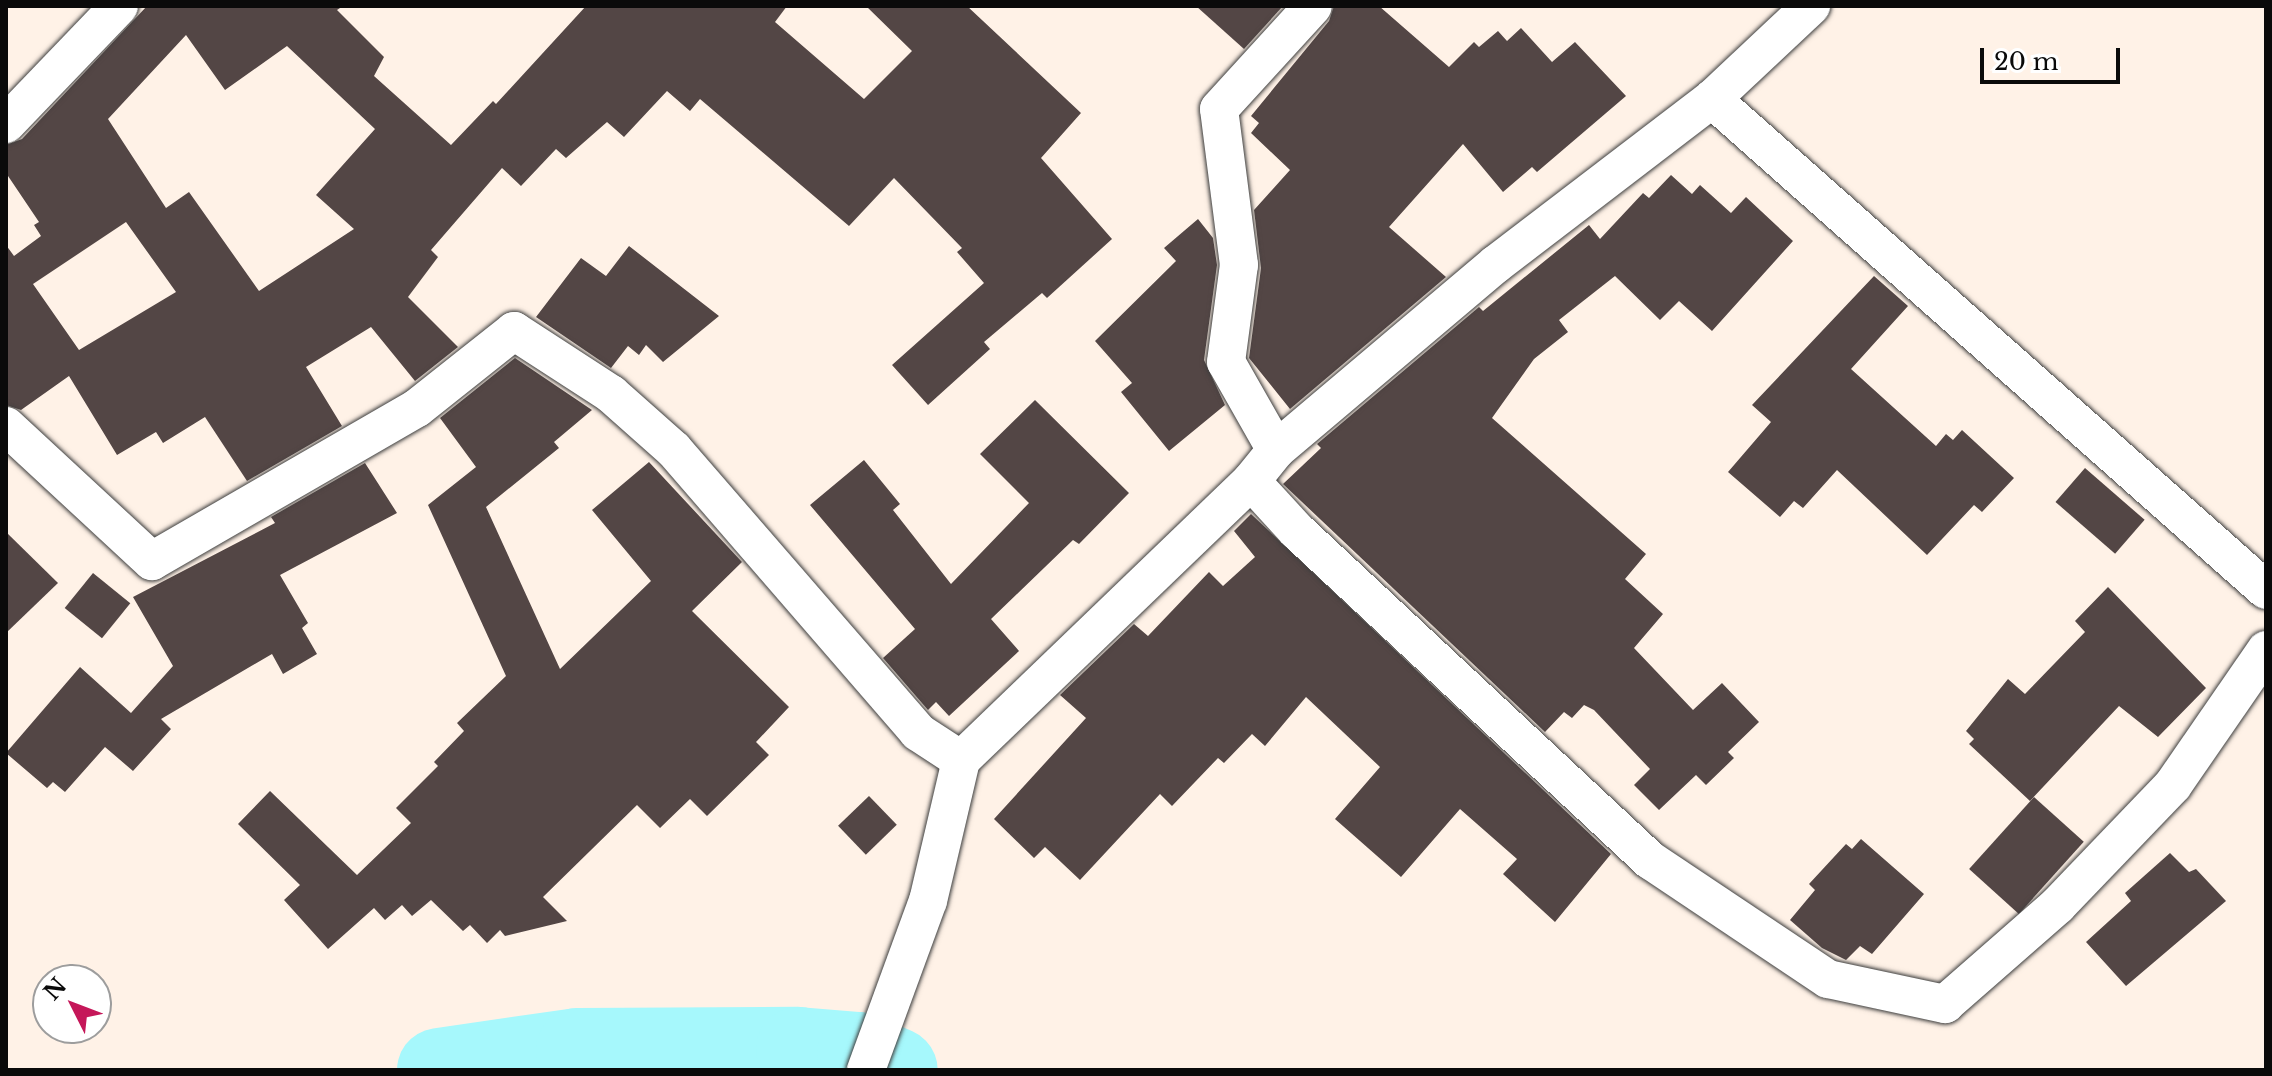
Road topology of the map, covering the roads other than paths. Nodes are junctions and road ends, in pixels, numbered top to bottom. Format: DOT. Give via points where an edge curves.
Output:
graph roads {
  1 [pos="119,6"];
  2 [pos="1313,6"];
  3 [pos="1811,6"];
  4 [pos="1712,99"];
  5 [pos="6,124"];
  6 [pos="6,426"];
  7 [pos="1276,450"];
  8 [pos="1251,481"];
  9 [pos="2266,590"];
  10 [pos="2266,650"];
  11 [pos="961,760"];
  12 [pos="866,1070"];
  1 -- 5 [label="street"];
  2 -- 7 [label="street" via="1219,109 1239,265 1226,362"];
  3 -- 4 [label="street"];
  4 -- 7 [label="street" via="1496,264"];
  4 -- 9 [label="street"];
  6 -- 11 [label="street" via="152,561 417,408 514,331 611,394 674,450 918,732"];
  7 -- 8 [label="street"];
  8 -- 10 [label="street" via="1297,531 1650,860 1828,979 1945,1004 2058,905 2173,785"];
  8 -- 11 [label="street"];
  11 -- 12 [label="street" via="928,901"];
}
